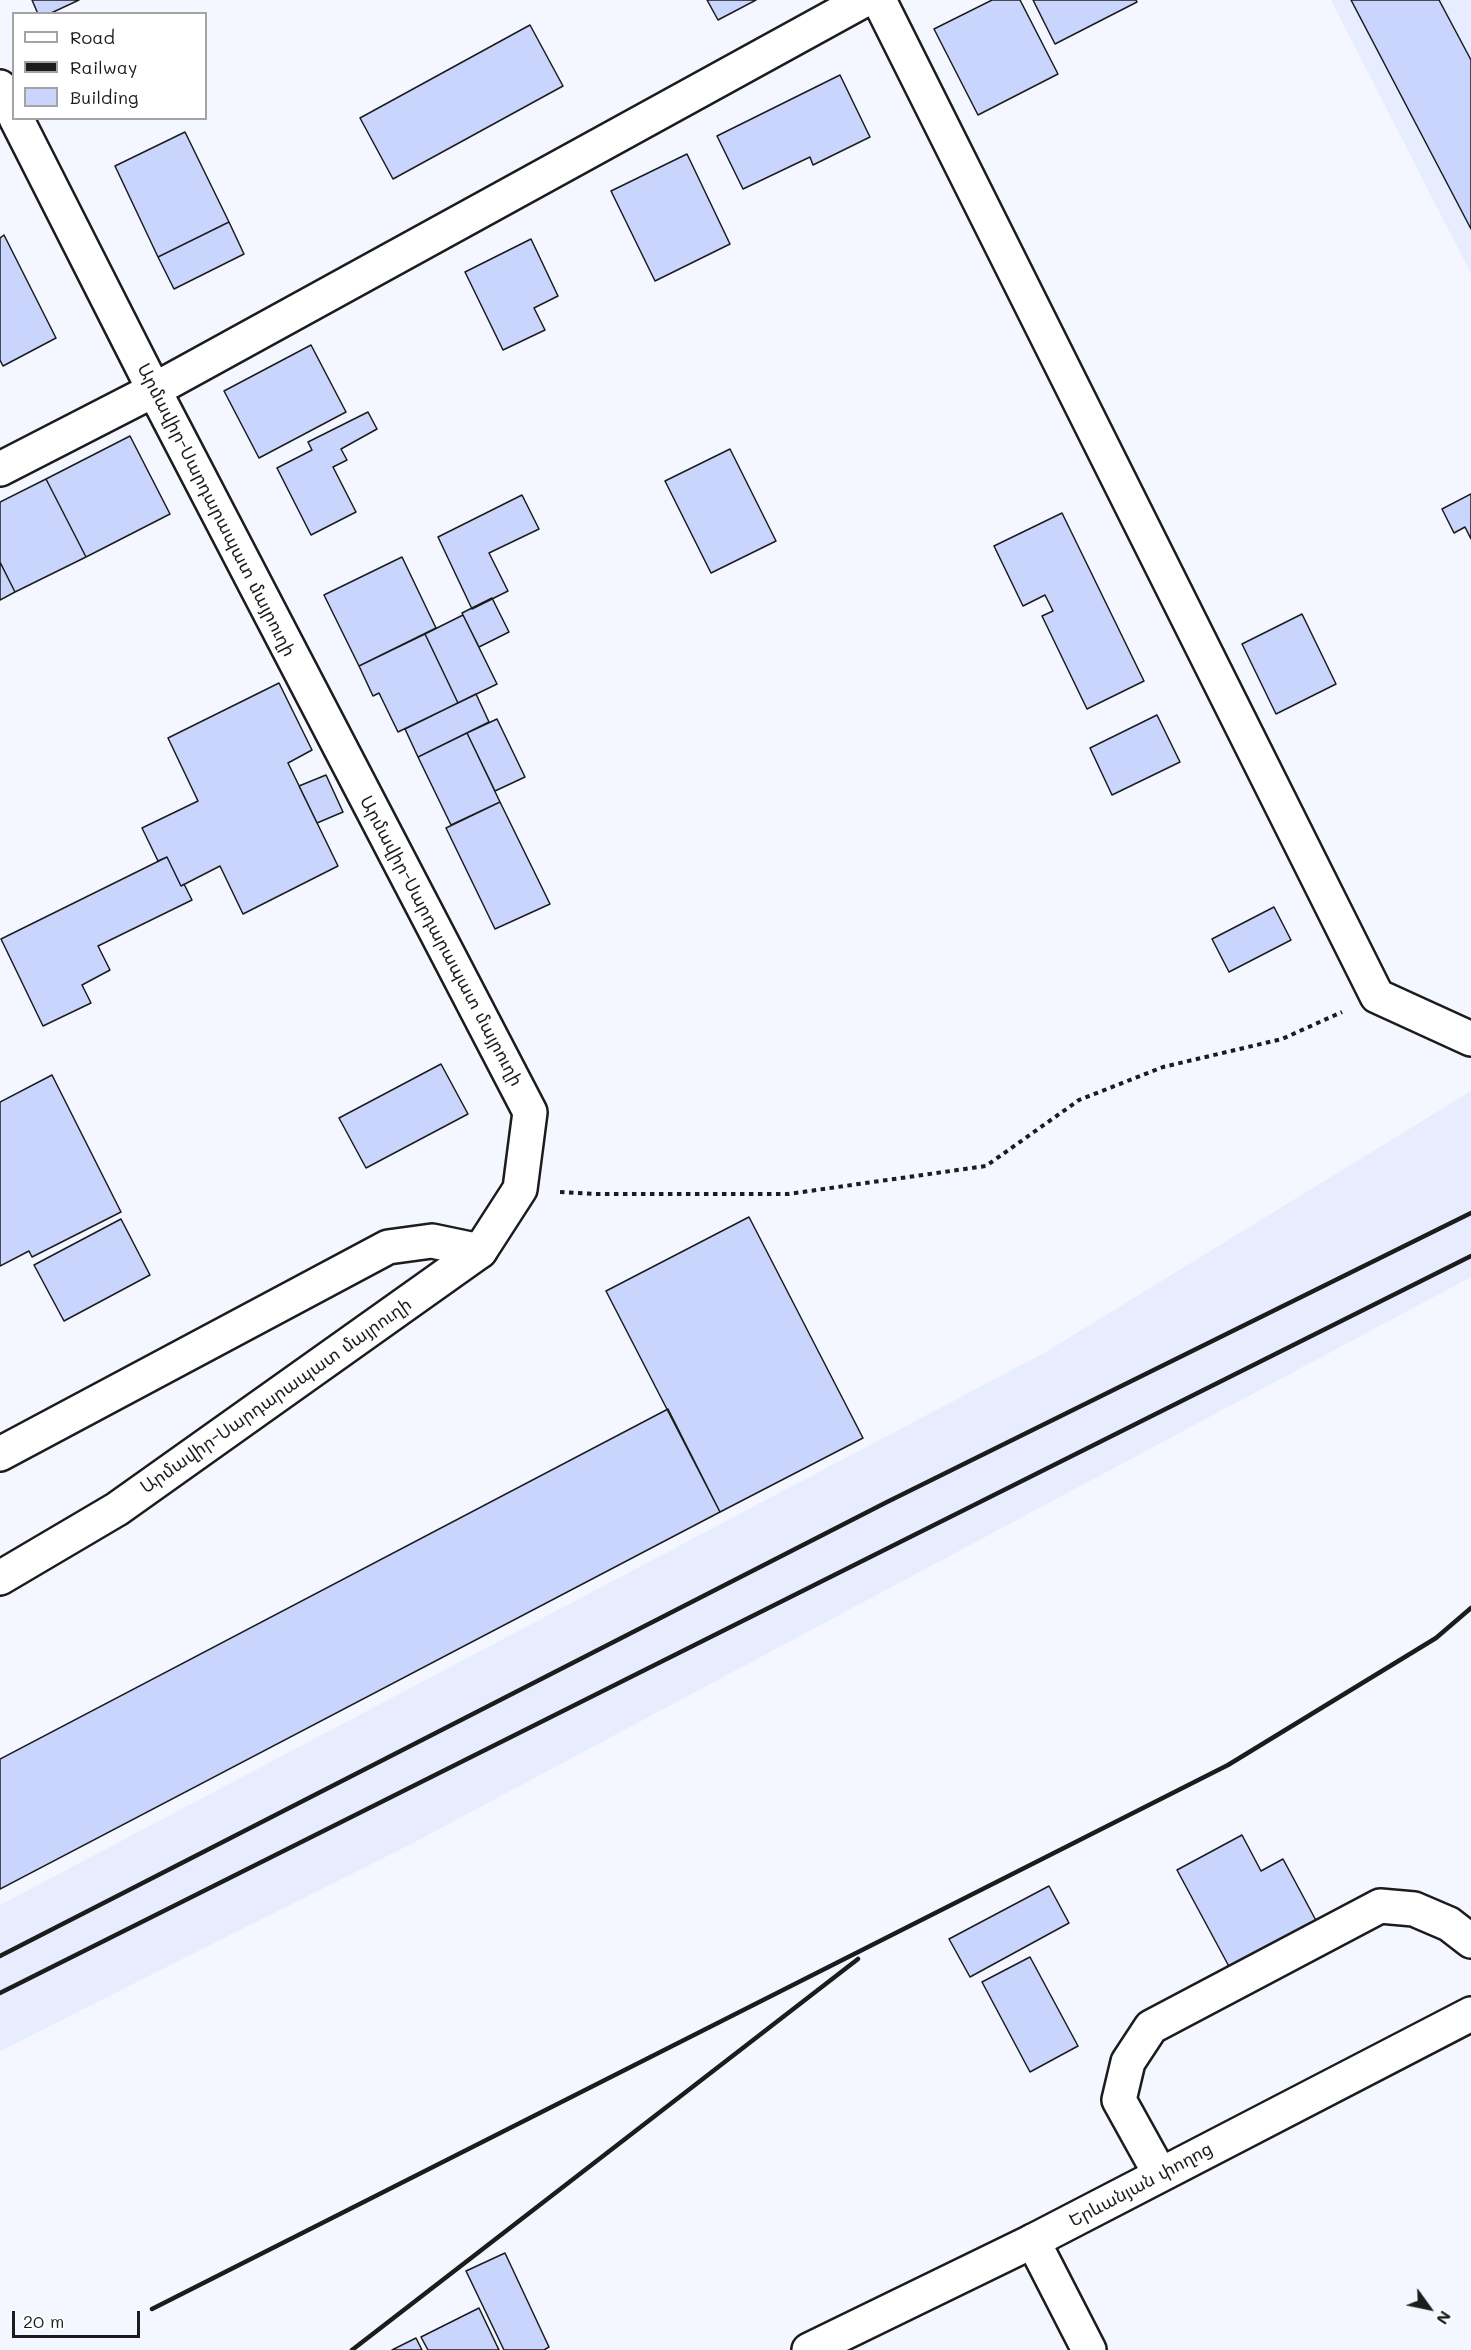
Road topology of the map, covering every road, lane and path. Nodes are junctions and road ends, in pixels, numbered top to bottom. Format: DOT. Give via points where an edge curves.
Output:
graph roads {
  1 [pos="864,0"];
  2 [pos="879,0"];
  3 [pos="0,87"];
  4 [pos="12,110"];
  5 [pos="17,120"];
  6 [pos="154,390"];
  7 [pos="0,469"];
  8 [pos="1377,996"];
  9 [pos="1471,1039"];
  10 [pos="520,1189"];
  11 [pos="480,1251"];
  12 [pos="0,1454"];
  13 [pos="0,1578"];
  14 [pos="1471,1941"];
  15 [pos="1471,2014"];
  16 [pos="1160,2174"];
  17 [pos="1033,2241"];
  18 [pos="809,2350"];
  19 [pos="1089,2350"];
  1 -- 6 [label="main road"];
  2 -- 8 [label="main road"];
  3 -- 4 [label="main road"];
  5 -- 6 [label="main road, Արմավիր-Սարդարապատ մայրուղի"];
  6 -- 7 [label="main road"];
  6 -- 10 [label="main road, Արմավիր-Սարդարապատ մայրուղի" via="530,1112"];
  8 -- 9 [label="main road"];
  8 -- 10 [label="path" via="1282,1039 1163,1068 1079,1100 986,1166 788,1194 596,1194"];
  10 -- 11 [label="main road, Արմավիր-Սարդարապատ մայրուղի"];
  11 -- 12 [label="main road" via="432,1241 388,1247"];
  11 -- 13 [label="main road, Արմավիր-Սարդարապատ մայրուղի" via="117,1509"];
  14 -- 16 [label="main road" via="1449,1924 1414,1908 1380,1905 1152,2027 1128,2062 1119,2100"];
  15 -- 16 [label="main road, Երևանյան փողոց"];
  16 -- 17 [label="main road, Երևանյան փողոց"];
  17 -- 18 [label="main road, Երևանյան փողոց"];
  17 -- 19 [label="main road"];
}
